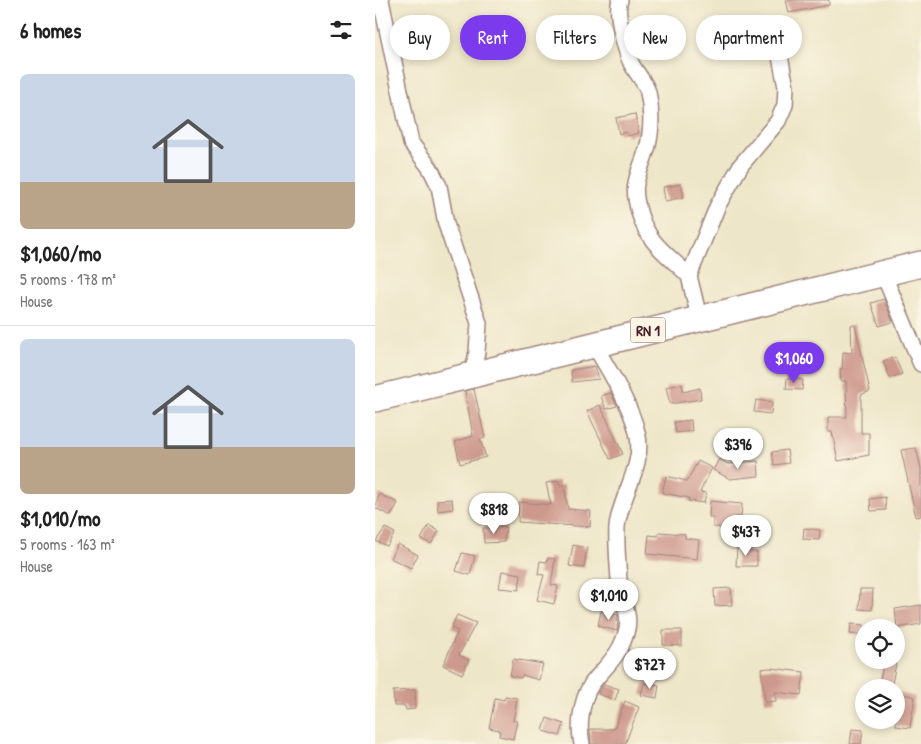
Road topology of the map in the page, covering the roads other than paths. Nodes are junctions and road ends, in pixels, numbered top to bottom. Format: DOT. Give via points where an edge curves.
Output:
graph roads {
  1 [pos="381,0"];
  2 [pos="620,0"];
  3 [pos="781,60"];
  4 [pos="921,264"];
  5 [pos="883,273"];
  6 [pos="689,276"];
  7 [pos="699,317"];
  8 [pos="593,344"];
  9 [pos="921,364"];
  10 [pos="472,376"];
  11 [pos="375,399"];
  12 [pos="582,744"];
  1 -- 10 [label="street" via="411,143 439,186 446,224 479,323"];
  2 -- 6 [label="street" via="621,30 631,62 648,90 651,116 647,148 635,177 640,216 653,242"];
  3 -- 6 [label="street" via="786,87 785,105 778,121 741,165 718,205"];
  4 -- 5 [label="main road, RN 1"];
  5 -- 7 [label="main road, RN 1"];
  5 -- 9 [label="street"];
  6 -- 7 [label="street"];
  7 -- 8 [label="main road, RN 1"];
  8 -- 10 [label="main road, RN 1"];
  8 -- 12 [label="street" via="637,432 638,453 617,525 619,581 629,621 621,646 590,686 580,724"];
  10 -- 11 [label="main road, RN 1"];
}
